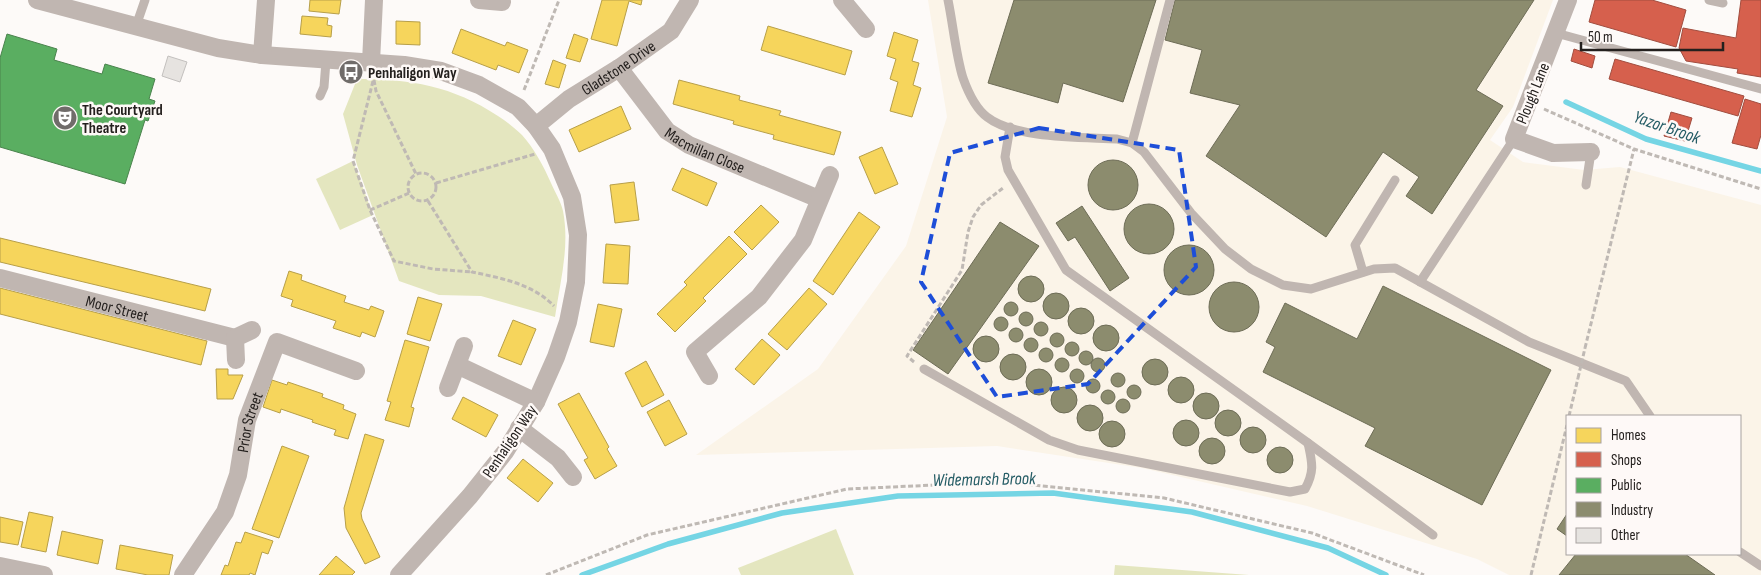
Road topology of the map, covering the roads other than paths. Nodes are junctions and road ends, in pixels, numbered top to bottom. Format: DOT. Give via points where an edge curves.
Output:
graph roads {
  1 [pos="37,0"];
  2 [pos="145,0"];
  3 [pos="266,0"];
  4 [pos="374,0"];
  5 [pos="479,0"];
  6 [pos="690,0"];
  7 [pos="948,0"];
  8 [pos="1170,0"];
  9 [pos="1568,0"];
  10 [pos="1708,0"];
  11 [pos="502,2"];
  12 [pos="849,3"];
  13 [pos="1723,4"];
  14 [pos="136,26"];
  15 [pos="866,29"];
  16 [pos="1556,33"];
  17 [pos="262,56"];
  18 [pos="326,60"];
  19 [pos="370,62"];
  20 [pos="619,68"];
  21 [pos="1761,89"];
  22 [pos="320,96"];
  23 [pos="536,126"];
  24 [pos="1010,128"];
  25 [pos="1514,139"];
  26 [pos="1132,143"];
  27 [pos="1591,152"];
  28 [pos="830,175"];
  29 [pos="1395,180"];
  30 [pos="1586,185"];
  31 [pos="819,200"];
  32 [pos="1363,272"];
  33 [pos="0,278"];
  34 [pos="1420,282"];
  35 [pos="252,330"];
  36 [pos="235,338"];
  37 [pos="464,346"];
  38 [pos="236,360"];
  39 [pos="456,365"];
  40 [pos="924,369"];
  41 [pos="356,371"];
  42 [pos="709,376"];
  43 [pos="448,388"];
  44 [pos="536,402"];
  45 [pos="1649,415"];
  46 [pos="520,428"];
  47 [pos="1308,443"];
  48 [pos="573,477"];
  49 [pos="1433,535"];
  50 [pos="1741,553"];
  51 [pos="0,566"];
  52 [pos="1761,566"];
  53 [pos="44,575"];
  54 [pos="183,575"];
  55 [pos="399,575"];
  1 -- 14 [label="street, Penhaligon Way"];
  2 -- 14 [label="lane"];
  3 -- 17 [label="street"];
  4 -- 19 [label="street"];
  5 -- 11 [label="street"];
  6 -- 20 [label="street, Gladstone Drive" via="671,31"];
  7 -- 24 [label="lane" via="963,78 974,102 987,117"];
  8 -- 26 [label="lane"];
  9 -- 16 [label="street, Plough Lane"];
  10 -- 13 [label="lane"];
  12 -- 15 [label="street"];
  14 -- 17 [label="street, Penhaligon Way"];
  16 -- 21 [label="lane"];
  16 -- 25 [label="street, Plough Lane"];
  17 -- 18 [label="street, Penhaligon Way"];
  18 -- 19 [label="street, Penhaligon Way"];
  18 -- 22 [label="lane"];
  19 -- 23 [label="street, Penhaligon Way" via="441,70 518,107"];
  20 -- 23 [label="street, Gladstone Drive" via="569,99"];
  20 -- 31 [label="street, Macmillan Close" via="667,131 689,145"];
  23 -- 44 [label="street, Penhaligon Way" via="552,148 572,197 578,235 576,282 568,322"];
  24 -- 26 [label="lane"];
  24 -- 47 [label="lane" via="1005,157 1008,170 1066,270"];
  25 -- 27 [label="street, Plough Lane" via="1553,153"];
  25 -- 34 [label="lane"];
  26 -- 32 [label="lane" via="1144,152 1191,213 1219,243 1252,269 1283,285 1311,289"];
  27 -- 30 [label="lane"];
  28 -- 31 [label="street"];
  29 -- 32 [label="lane" via="1355,245"];
  31 -- 42 [label="street" via="803,240 759,297 694,352"];
  32 -- 34 [label="lane" via="1395,268"];
  33 -- 36 [label="street, Moor Street"];
  34 -- 45 [label="lane" via="1529,342 1626,381"];
  35 -- 36 [label="street"];
  36 -- 38 [label="street"];
  37 -- 39 [label="street"];
  39 -- 43 [label="street"];
  39 -- 44 [label="street"];
  40 -- 47 [label="lane" via="1049,440 1078,450 1290,492 1305,489 1311,478 1312,460"];
  41 -- 54 [label="street, Prior Street" via="277,342 247,420 238,475 225,512"];
  44 -- 46 [label="street, Penhaligon Way"];
  46 -- 48 [label="street" via="558,458"];
  46 -- 55 [label="street, Penhaligon Way" via="470,496"];
  47 -- 49 [label="lane"];
  50 -- 52 [label="lane"];
  51 -- 53 [label="street"];
}
